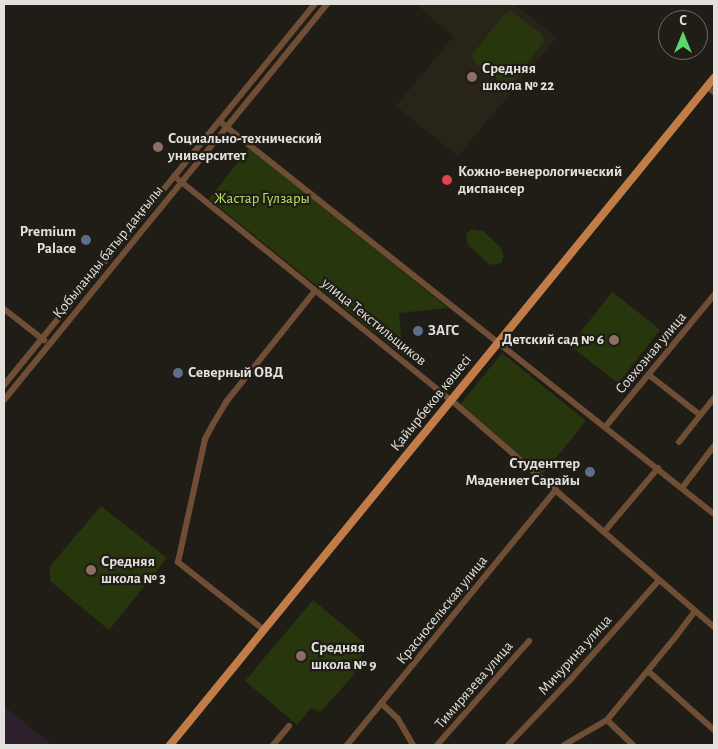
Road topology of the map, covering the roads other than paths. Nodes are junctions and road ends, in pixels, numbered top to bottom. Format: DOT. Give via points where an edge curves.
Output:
graph roads {
  1 [pos="315,4"];
  2 [pos="327,4"];
  3 [pos="714,78"];
  4 [pos="707,86"];
  5 [pos="714,92"];
  6 [pos="219,121"];
  7 [pos="228,126"];
  8 [pos="174,176"];
  9 [pos="182,182"];
  10 [pos="315,291"];
  11 [pos="714,295"];
  12 [pos="4,309"];
  13 [pos="42,338"];
  14 [pos="498,342"];
  15 [pos="49,344"];
  16 [pos="649,375"];
  17 [pos="4,385"];
  18 [pos="714,398"];
  19 [pos="4,400"];
  20 [pos="451,400"];
  21 [pos="700,415"];
  22 [pos="606,426"];
  23 [pos="679,442"];
  24 [pos="714,446"];
  25 [pos="658,468"];
  26 [pos="682,488"];
  27 [pos="556,490"];
  28 [pos="714,514"];
  29 [pos="604,532"];
  30 [pos="660,580"];
  31 [pos="694,611"];
  32 [pos="714,627"];
  33 [pos="264,630"];
  34 [pos="529,641"];
  35 [pos="648,671"];
  36 [pos="381,703"];
  37 [pos="607,720"];
  38 [pos="289,726"];
  39 [pos="714,730"];
  40 [pos="170,745"];
  41 [pos="273,745"];
  42 [pos="347,745"];
  43 [pos="413,745"];
  44 [pos="437,745"];
  45 [pos="508,745"];
  46 [pos="564,745"];
  47 [pos="632,745"];
  1 -- 6 [label="street, Қобыланды батыр даңғылы"];
  2 -- 7 [label="street, Қобыланды батыр даңғылы"];
  3 -- 4 [label="main road, Қайырбеков көшесі"];
  4 -- 5 [label="street"];
  4 -- 14 [label="main road, Қайырбеков көшесі"];
  6 -- 7 [label="street"];
  6 -- 8 [label="street, Қобыланды батыр даңғылы"];
  7 -- 9 [label="street, Қобыланды батыр даңғылы"];
  7 -- 14 [label="street"];
  8 -- 9 [label="street, улица Текстильщиков"];
  8 -- 13 [label="street, Қобыланды батыр даңғылы"];
  9 -- 10 [label="street, улица Текстильщиков"];
  9 -- 15 [label="street, Қобыланды батыр даңғылы"];
  10 -- 20 [label="street, улица Текстильщиков"];
  10 -- 33 [label="street" via="226,402 209,431 178,562"];
  11 -- 16 [label="street, Совхозная улица"];
  12 -- 13 [label="street"];
  13 -- 15 [label="street"];
  13 -- 17 [label="street, Қобыланды батыр даңғылы"];
  14 -- 20 [label="main road, Қайырбеков көшесі"];
  14 -- 22 [label="street"];
  15 -- 19 [label="street, Қобыланды батыр даңғылы"];
  16 -- 21 [label="street"];
  16 -- 22 [label="street, Совхозная улица"];
  18 -- 21 [label="street"];
  20 -- 27 [label="street, улица Текстильщиков"];
  20 -- 33 [label="main road, Қайырбеков көшесі"];
  21 -- 23 [label="street"];
  22 -- 25 [label="street"];
  24 -- 26 [label="street"];
  25 -- 26 [label="street"];
  25 -- 29 [label="street"];
  26 -- 28 [label="street"];
  27 -- 29 [label="street, улица Текстильщиков"];
  27 -- 36 [label="street, Красносельская улица"];
  29 -- 30 [label="street, улица Текстильщиков"];
  30 -- 31 [label="street, улица Текстильщиков"];
  30 -- 45 [label="street, Мичурина улица"];
  31 -- 32 [label="street, улица Текстильщиков"];
  31 -- 35 [label="street"];
  33 -- 40 [label="main road, Қайырбеков көшесі"];
  34 -- 44 [label="street, Тимирязева улица"];
  35 -- 37 [label="street"];
  35 -- 39 [label="street"];
  36 -- 42 [label="street, Красносельская улица"];
  36 -- 43 [label="street" via="398,719"];
  37 -- 46 [label="street"];
  37 -- 47 [label="street"];
  38 -- 41 [label="street"];
}
